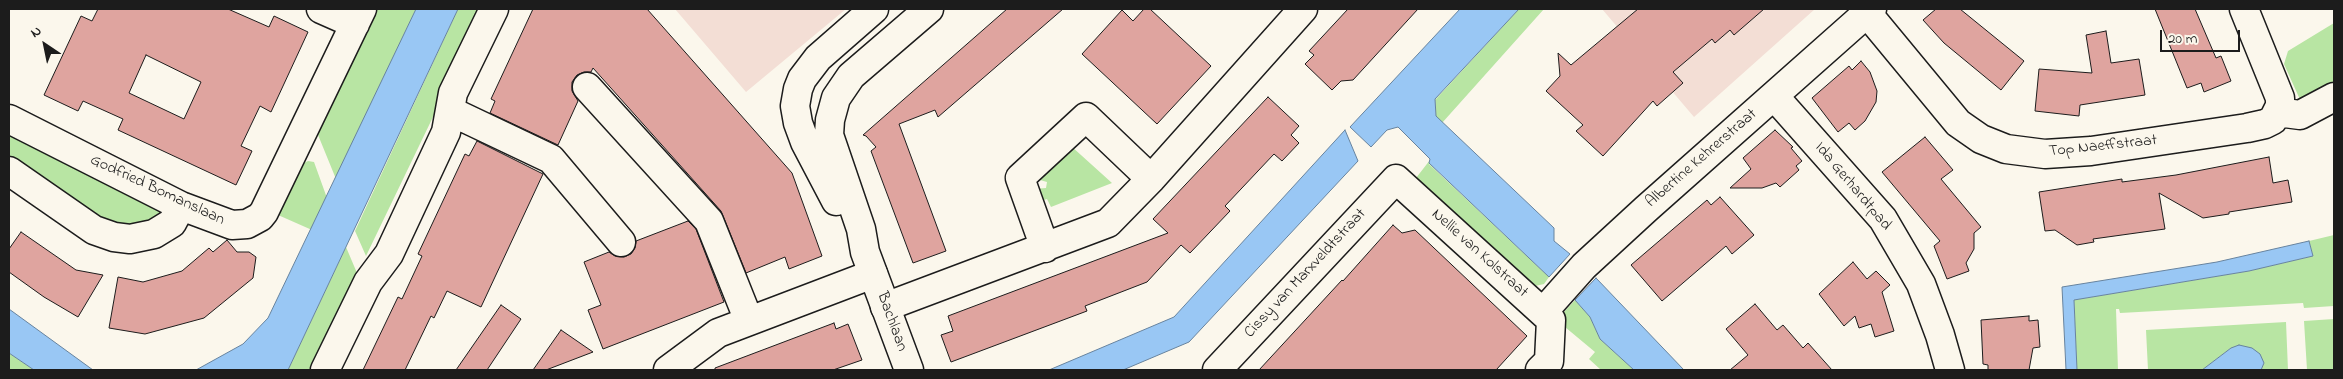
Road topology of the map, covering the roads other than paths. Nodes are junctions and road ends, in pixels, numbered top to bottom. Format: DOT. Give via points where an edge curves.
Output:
graph roads {
  1 [pos="321,9"];
  2 [pos="494,9"];
  3 [pos="874,9"];
  4 [pos="929,9"];
  5 [pos="1303,9"];
  6 [pos="2244,9"];
  7 [pos="1869,11"];
  8 [pos="359,16"];
  9 [pos="587,87"];
  10 [pos="1774,96"];
  11 [pos="2334,97"];
  12 [pos="450,111"];
  13 [pos="2277,112"];
  14 [pos="9,119"];
  15 [pos="9,171"];
  16 [pos="1396,178"];
  17 [pos="1151,179"];
  18 [pos="181,206"];
  19 [pos="621,242"];
  20 [pos="1046,248"];
  21 [pos="869,263"];
  22 [pos="885,307"];
  23 [pos="749,321"];
  24 [pos="1548,323"];
  25 [pos="325,370"];
  26 [pos="668,370"];
  27 [pos="908,370"];
  28 [pos="1217,370"];
  29 [pos="1540,370"];
  30 [pos="1950,370"];
  1 -- 8 [label="street"];
  2 -- 12 [label="street" via="453,93"];
  3 -- 21 [label="street" via="818,58 802,79 795,106 805,142"];
  4 -- 21 [label="street" via="851,76 832,109 829,135 861,229"];
  5 -- 17 [label="street"];
  6 -- 13 [label="street" via="2275,82 2280,98"];
  7 -- 10 [label="street, Albertine Kehrerstraat"];
  7 -- 13 [label="street, Top Naeffstraat" via="1958,123 1981,139 2006,149 2045,154 2091,151 2265,124 2273,120"];
  8 -- 18 [label="street, Godfried Bomanslaan" via="260,217 247,224 232,225"];
  9 -- 23 [label="street" via="709,220"];
  10 -- 24 [label="street, Albertine Kehrerstraat" via="1584,266 1563,290"];
  10 -- 30 [label="street, Ida Gerhardtpad" via="1883,219 1921,284"];
  11 -- 13 [label="street" via="2300,115"];
  12 -- 19 [label="street" via="551,159"];
  12 -- 25 [label="street" via="446,132 390,254 368,282"];
  14 -- 18 [label="street, Godfried Bomanslaan"];
  15 -- 18 [label="street" via="94,230 114,237 130,239 154,234 172,223"];
  16 -- 24 [label="street, Nellie van Kolstraat"];
  16 -- 28 [label="street, Cissy van Marxveldtstraat"];
  17 -- 20 [label="street" via="1108,223"];
  17 -- 20 [label="street" via="1086,117 1020,178"];
  20 -- 22 [label="street"];
  21 -- 22 [label="street, Bachlaan"];
  21 -- 23 [label="street"];
  22 -- 27 [label="street, Bachlaan"];
  23 -- 26 [label="street" via="718,333"];
  24 -- 29 [label="street" via="1549,360"];
}
